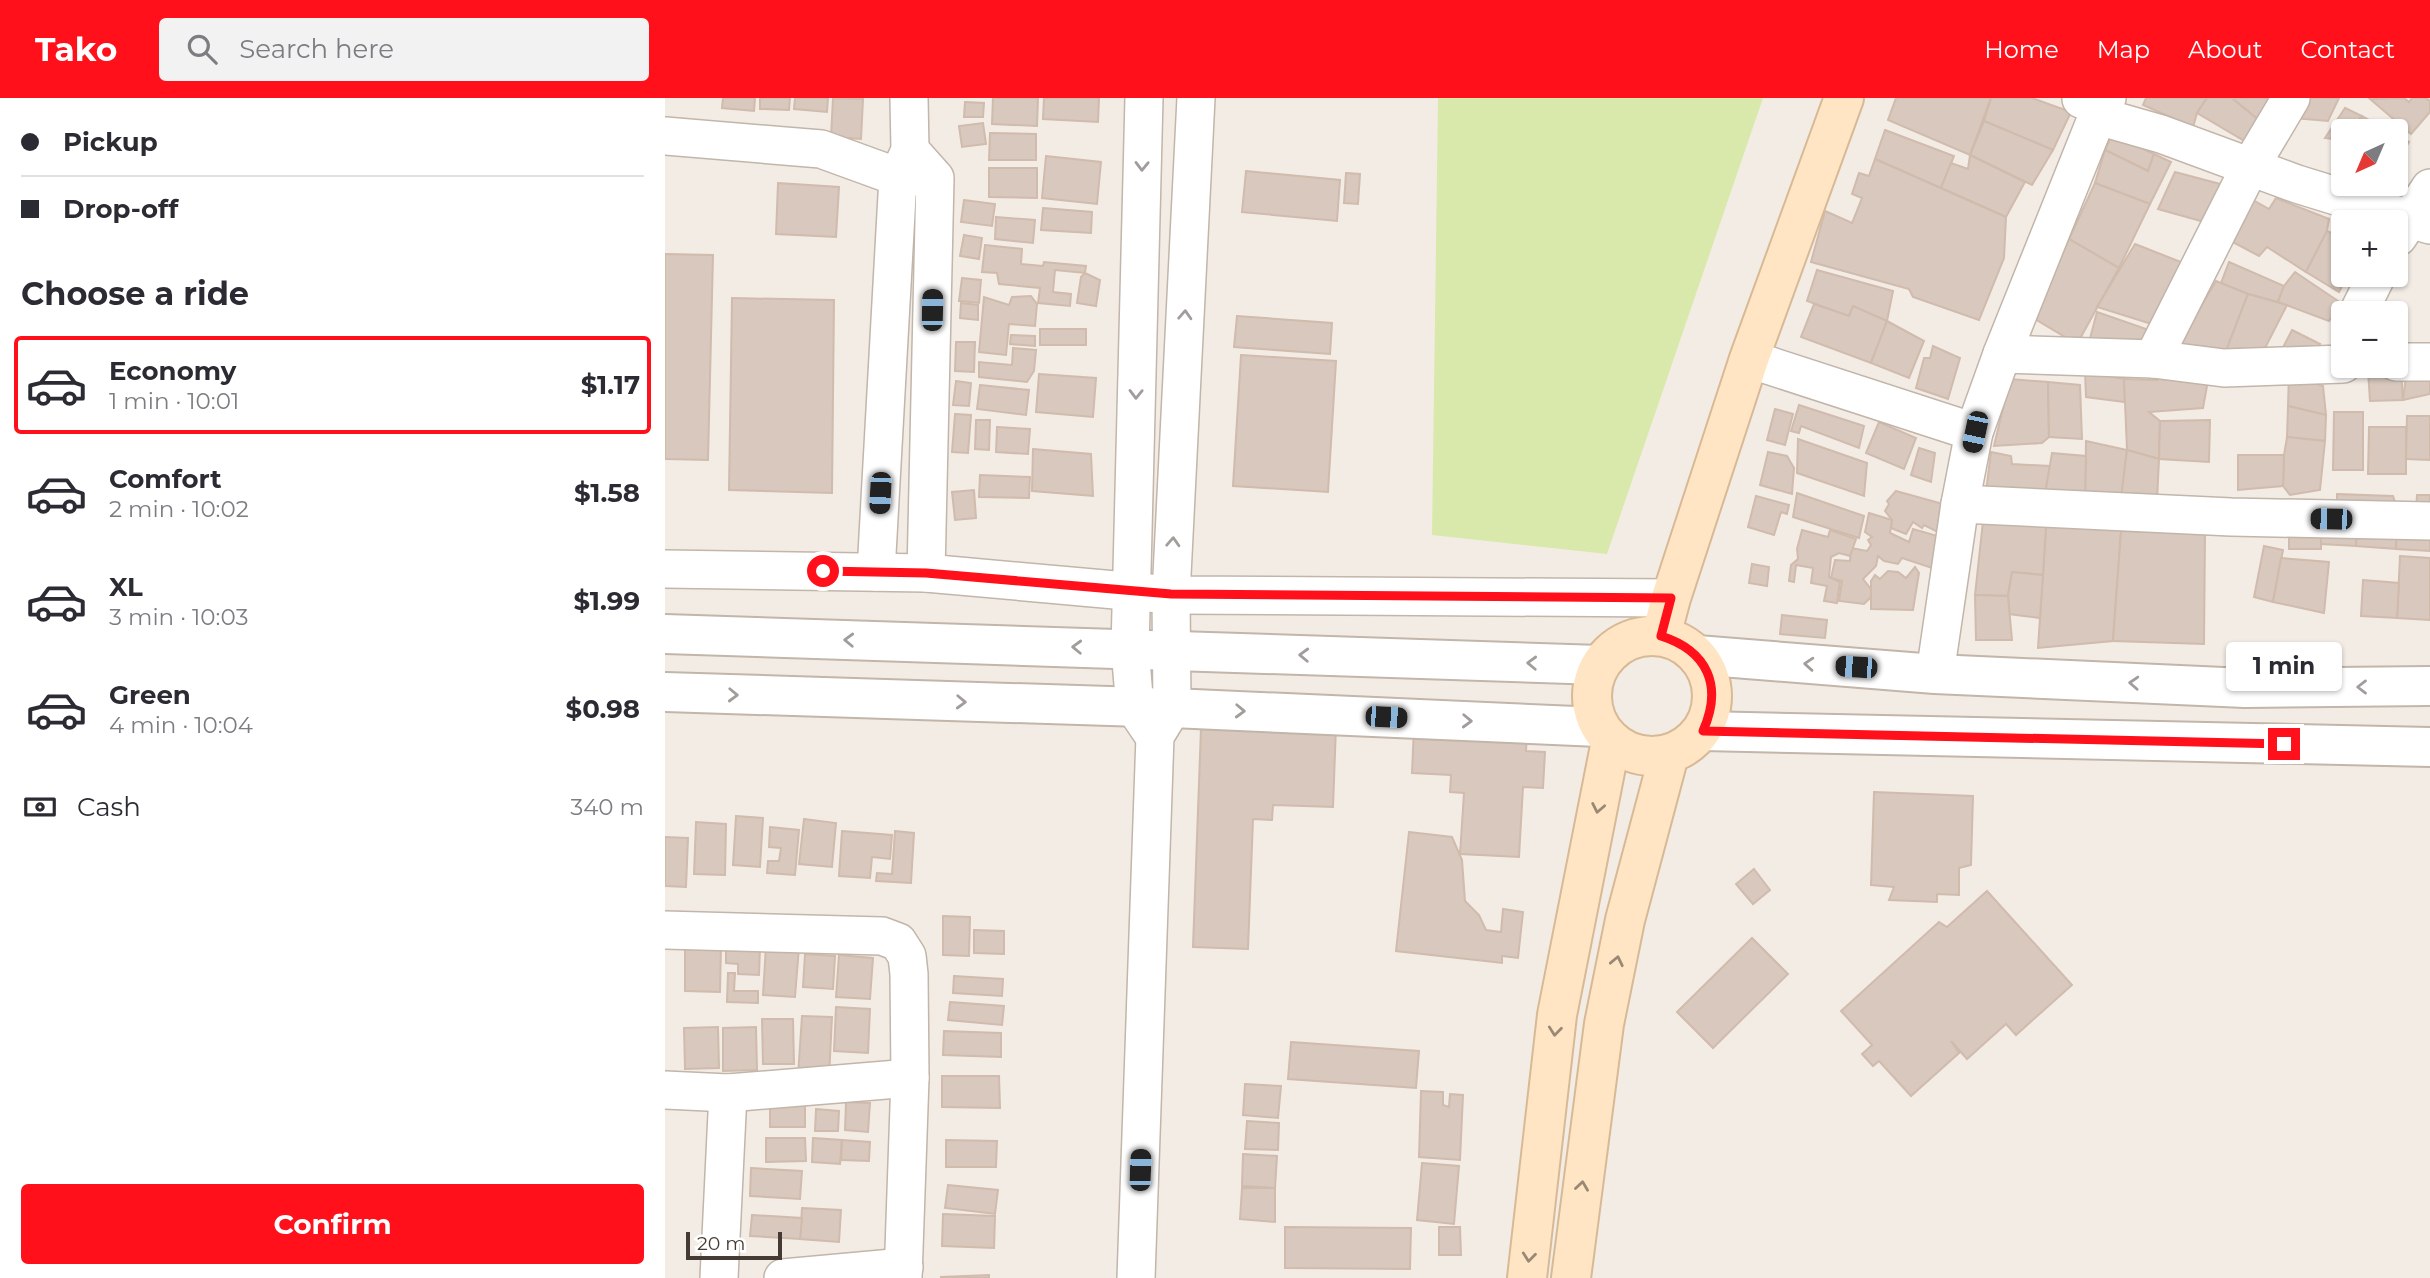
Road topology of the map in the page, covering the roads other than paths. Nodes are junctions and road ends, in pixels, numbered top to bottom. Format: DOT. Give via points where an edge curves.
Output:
graph roads {
  1 [pos="909,98"];
  2 [pos="1144,98"];
  3 [pos="1196,98"];
  4 [pos="1844,98"];
  5 [pos="2291,98"];
  6 [pos="2096,101"];
  7 [pos="665,136"];
  8 [pos="904,163"];
  9 [pos="2250,167"];
  10 [pos="2430,188"];
  11 [pos="2412,228"];
  12 [pos="2002,354"];
  13 [pos="1749,359"];
  14 [pos="2153,359"];
  15 [pos="2331,359"];
  16 [pos="2408,362"];
  17 [pos="2430,362"];
  18 [pos="1975,432"];
  19 [pos="1960,504"];
  20 [pos="2430,521"];
  21 [pos="665,569"];
  22 [pos="876,572"];
  23 [pos="926,573"];
  24 [pos="1131,591"];
  25 [pos="1171,594"];
  26 [pos="1671,598"];
  27 [pos="665,634"];
  28 [pos="1661,636"];
  29 [pos="1130,649"];
  30 [pos="1171,651"];
  31 [pos="1697,655"];
  32 [pos="1600,665"];
  33 [pos="1935,674"];
  34 [pos="2430,686"];
  35 [pos="665,692"];
  36 [pos="1154,717"];
  37 [pos="1703,731"];
  38 [pos="1605,734"];
  39 [pos="2430,747"];
  40 [pos="1669,755"];
  41 [pos="665,930"];
  42 [pos="910,1078"];
  43 [pos="665,1090"];
  44 [pos="728,1093"];
  45 [pos="903,1272"];
  46 [pos="719,1278"];
  47 [pos="783,1278"];
  48 [pos="1136,1278"];
  49 [pos="1527,1278"];
  50 [pos="1571,1278"];
  1 -- 8 [label="street"];
  2 -- 24 [label="street, one-way"];
  25 -- 3 [label="street, one-way"];
  4 -- 13 [label="main road"];
  5 -- 9 [label="street"];
  6 -- 9 [label="street" via="2112,120"];
  6 -- 12 [label="street"];
  7 -- 8 [label="street" via="821,149"];
  8 -- 22 [label="street"];
  8 -- 23 [label="street" via="935,178"];
  9 -- 11 [label="street"];
  9 -- 14 [label="street"];
  10 -- 11 [label="street"];
  12 -- 14 [label="street"];
  12 -- 18 [label="street"];
  13 -- 18 [label="street"];
  13 -- 26 [label="main road"];
  14 -- 15 [label="street" via="2224,368"];
  16 -- 17 [label="street"];
  18 -- 19 [label="street"];
  19 -- 20 [label="street"];
  19 -- 33 [label="street"];
  21 -- 22 [label="street"];
  22 -- 23 [label="street"];
  23 -- 24 [label="street"];
  24 -- 25 [label="street"];
  24 -- 29 [label="street"];
  25 -- 26 [label="street"];
  25 -- 30 [label="street"];
  26 -- 28 [label="main road"];
  29 -- 27 [label="street, one-way"];
  28 -- 31 [label="main road" via="1681,642"];
  28 -- 32 [label="main road" via="1626,641"];
  29 -- 30 [label="street"];
  29 -- 36 [label="street"];
  32 -- 30 [label="street, one-way"];
  30 -- 36 [label="street"];
  33 -- 31 [label="street, one-way"];
  31 -- 37 [label="main road" via="1713,692"];
  32 -- 38 [label="main road" via="1591,696"];
  34 -- 33 [label="street, one-way" via="2245,688"];
  35 -- 36 [label="street, one-way"];
  36 -- 38 [label="street, one-way"];
  36 -- 48 [label="street"];
  37 -- 39 [label="street"];
  37 -- 40 [label="main road"];
  38 -- 40 [label="main road" via="1628,752 1648,757"];
  38 -- 49 [label="main road, one-way" via="1557,1015"];
  50 -- 40 [label="main road, one-way" via="1604,1024 1625,920"];
  41 -- 42 [label="street" via="869,935 898,942 907,956 909,974"];
  42 -- 44 [label="street"];
  42 -- 45 [label="street"];
  43 -- 44 [label="street"];
  44 -- 46 [label="street"];
  45 -- 47 [label="street"];
}
